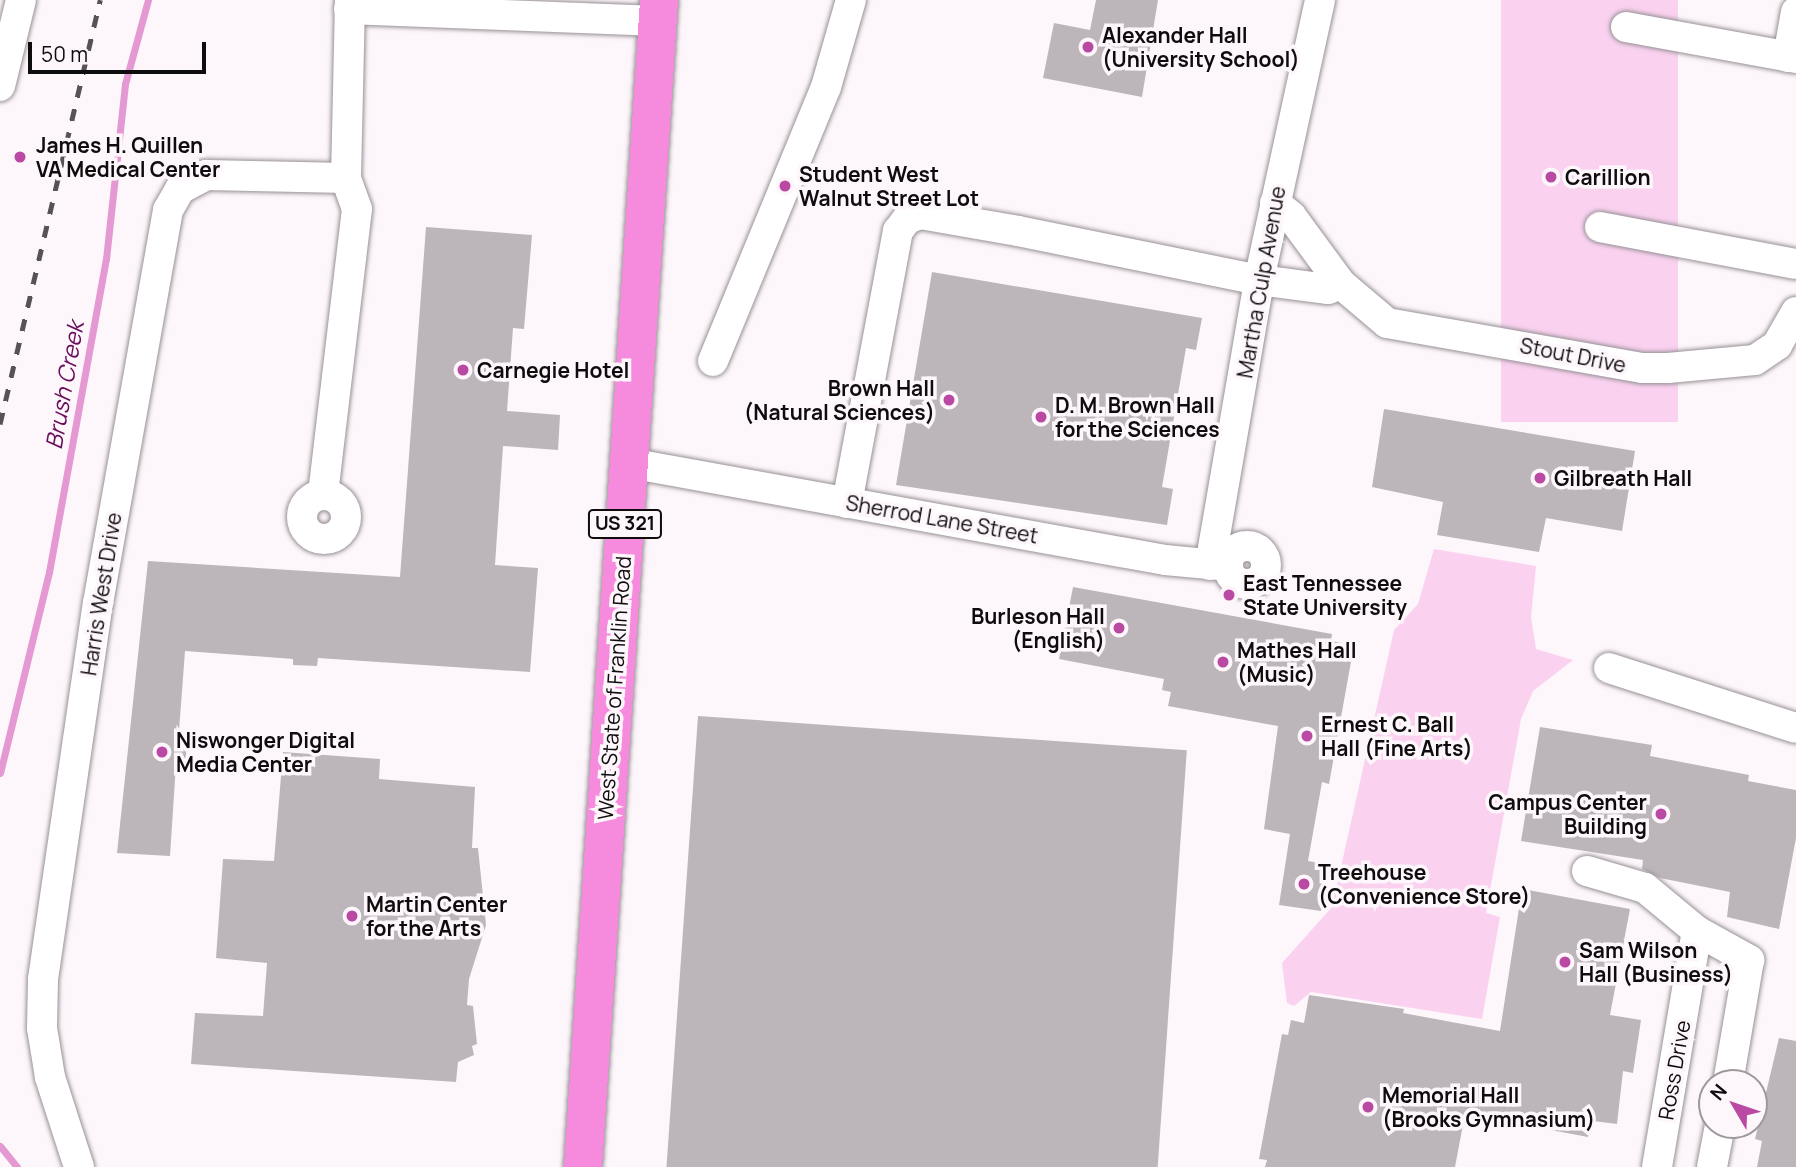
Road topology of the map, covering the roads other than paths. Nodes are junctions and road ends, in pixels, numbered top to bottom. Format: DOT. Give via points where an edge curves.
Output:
graph roads {
  1 [pos="21,0"];
  2 [pos="851,0"];
  3 [pos="1320,0"];
  4 [pos="349,4"];
  5 [pos="658,10"];
  6 [pos="1626,27"];
  7 [pos="1793,39"];
  8 [pos="0,86"];
  9 [pos="345,178"];
  10 [pos="1275,203"];
  11 [pos="1600,227"];
  12 [pos="1796,264"];
  13 [pos="1259,280"];
  14 [pos="1341,284"];
  15 [pos="1796,312"];
  16 [pos="713,361"];
  17 [pos="629,463"];
  18 [pos="324,494"];
  19 [pos="847,503"];
  20 [pos="1228,571"];
  21 [pos="1609,668"];
  22 [pos="1796,728"];
  23 [pos="1587,871"];
  24 [pos="1697,931"];
  25 [pos="1730,1069"];
  26 [pos="1717,1139"];
  27 [pos="79,1167"];
  28 [pos="583,1167"];
  29 [pos="1657,1167"];
  30 [pos="1712,1167"];
  1 -- 8 [label="street"];
  2 -- 16 [label="street" via="826,87"];
  3 -- 10 [label="street, Martha Culp Avenue"];
  4 -- 5 [label="street"];
  4 -- 9 [label="street"];
  5 -- 17 [label="highway, West State of Franklin Road / US 321"];
  6 -- 7 [label="street"];
  9 -- 18 [label="street" via="357,209"];
  9 -- 27 [label="street, Harris West Drive" via="206,175 180,189 168,210 98,603 43,979 42,1028 50,1077"];
  10 -- 13 [label="street, Martha Culp Avenue"];
  10 -- 14 [label="street, Stout Drive" via="1291,216"];
  11 -- 12 [label="street"];
  13 -- 14 [label="street" via="1328,289"];
  13 -- 19 [label="street" via="920,214 907,219 898,231"];
  13 -- 20 [label="street, Martha Culp Avenue"];
  14 -- 15 [label="street, Stout Drive" via="1387,323 1642,368 1755,360 1777,345"];
  17 -- 19 [label="street, Sherrod Lane Street"];
  17 -- 28 [label="highway, West State of Franklin Road / US 321"];
  19 -- 20 [label="street, Sherrod Lane Street"];
  21 -- 22 [label="street"];
  23 -- 24 [label="street" via="1645,888"];
  24 -- 25 [label="street" via="1749,960"];
  24 -- 29 [label="street, Ross Drive"];
  26 -- 30 [label="street"];
}
